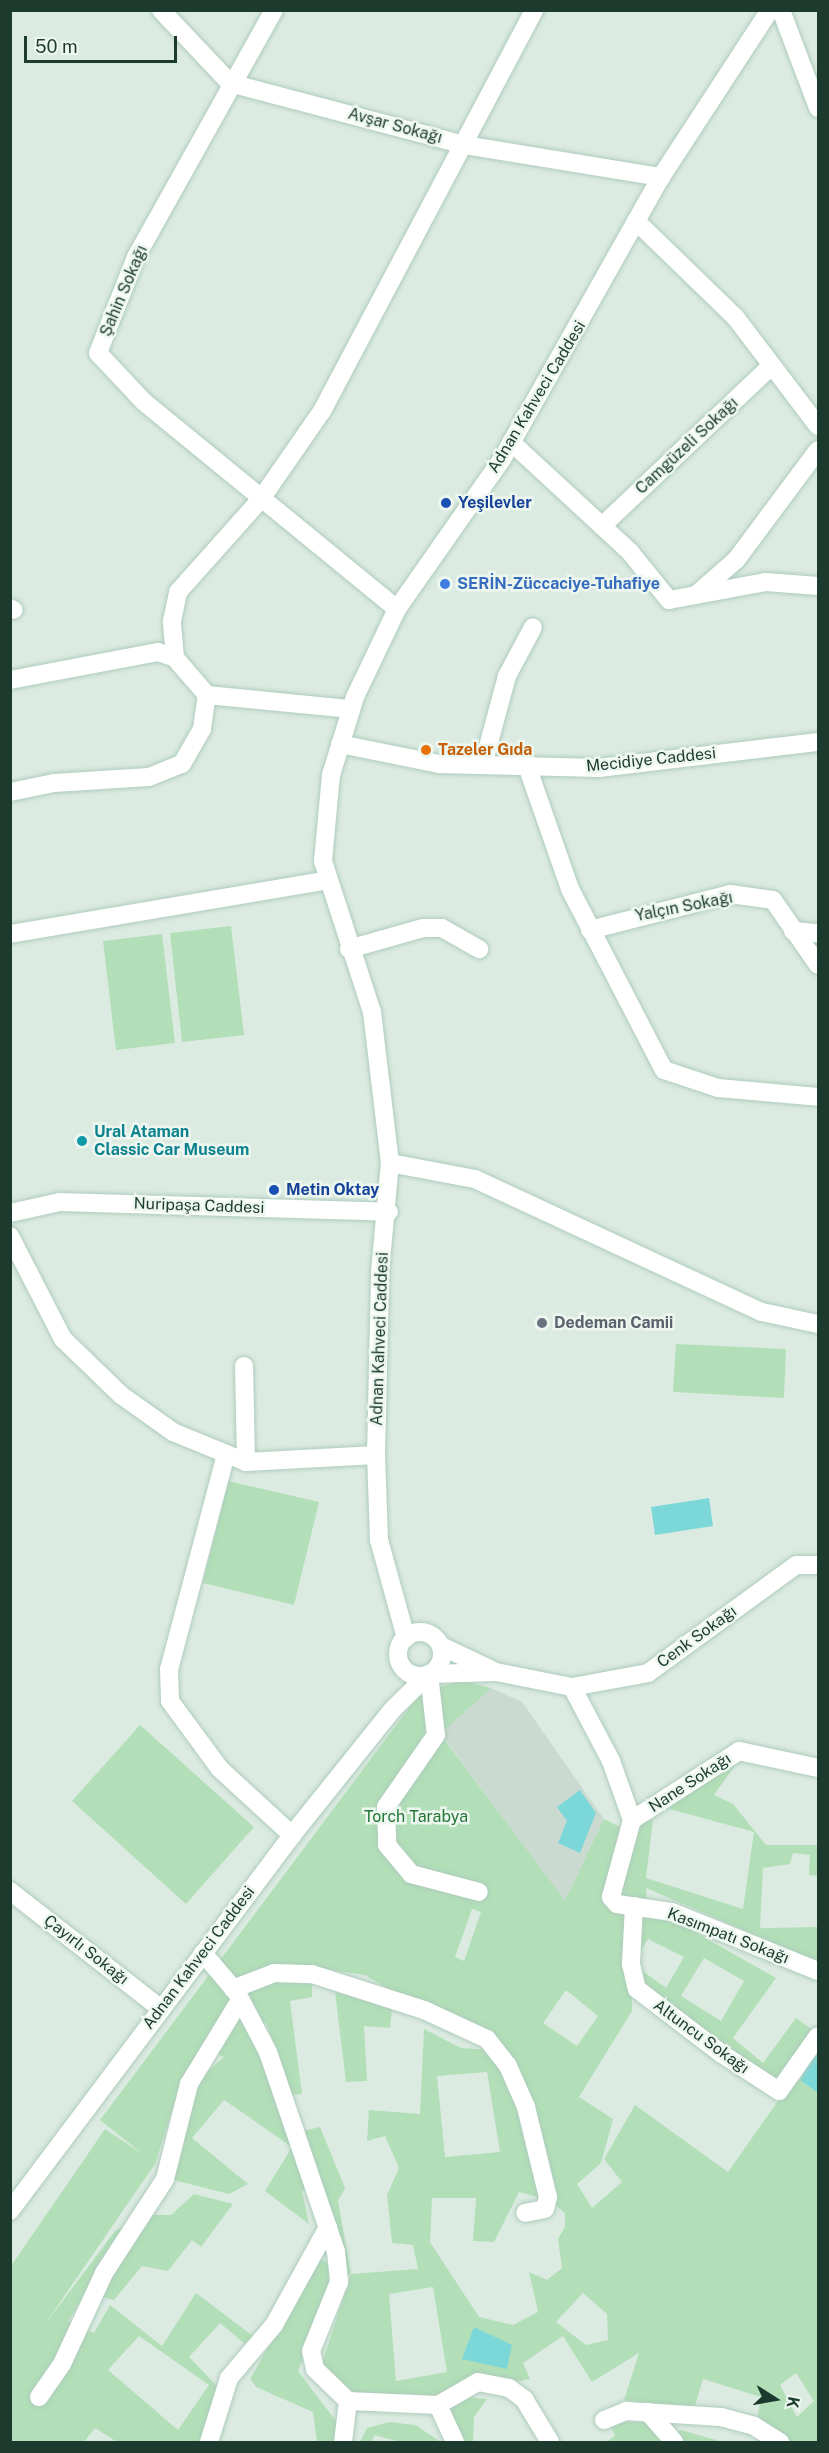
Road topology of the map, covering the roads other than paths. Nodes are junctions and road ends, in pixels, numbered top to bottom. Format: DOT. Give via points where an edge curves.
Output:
graph roads {
  1 [pos="161,10"];
  2 [pos="274,10"];
  3 [pos="534,10"];
  4 [pos="770,10"];
  5 [pos="781,10"];
  6 [pos="230,83"];
  7 [pos="819,108"];
  8 [pos="465,145"];
  9 [pos="661,177"];
  10 [pos="636,221"];
  11 [pos="771,366"];
  12 [pos="819,426"];
  13 [pos="511,442"];
  14 [pos="819,450"];
  15 [pos="261,499"];
  16 [pos="602,526"];
  17 [pos="819,586"];
  18 [pos="696,595"];
  19 [pos="397,609"];
  20 [pos="533,627"];
  21 [pos="175,658"];
  22 [pos="10,680"];
  23 [pos="207,695"];
  24 [pos="351,709"];
  25 [pos="819,742"];
  26 [pos="340,744"];
  27 [pos="483,765"];
  28 [pos="527,766"];
  29 [pos="10,792"];
  30 [pos="328,880"];
  31 [pos="590,930"];
  32 [pos="793,931"];
  33 [pos="819,933"];
  34 [pos="10,934"];
  35 [pos="349,949"];
  36 [pos="479,949"];
  37 [pos="819,965"];
  38 [pos="819,1097"];
  39 [pos="390,1163"];
  40 [pos="389,1212"];
  41 [pos="10,1213"];
  42 [pos="10,1236"];
  43 [pos="819,1324"];
  44 [pos="244,1366"];
  45 [pos="226,1454"];
  46 [pos="376,1455"];
  47 [pos="246,1462"];
  48 [pos="819,1565"];
  49 [pos="414,1635"];
  50 [pos="441,1646"];
  51 [pos="405,1670"];
  52 [pos="496,1672"];
  53 [pos="429,1674"];
  54 [pos="572,1687"];
  55 [pos="393,1709"];
  56 [pos="819,1767"];
  57 [pos="632,1820"];
  58 [pos="292,1835"];
  59 [pos="10,1891"];
  60 [pos="479,1892"];
  61 [pos="634,1906"];
  62 [pos="203,1953"];
  63 [pos="819,1971"];
  64 [pos="237,1994"];
  65 [pos="161,2009"];
  66 [pos="819,2036"];
  67 [pos="10,2211"];
  68 [pos="525,2213"];
  69 [pos="328,2227"];
  70 [pos="39,2397"];
  71 [pos="348,2401"];
  72 [pos="438,2405"];
  73 [pos="648,2412"];
  74 [pos="604,2420"];
  75 [pos="209,2442"];
  76 [pos="343,2442"];
  77 [pos="456,2442"];
  78 [pos="550,2442"];
  79 [pos="674,2442"];
  80 [pos="780,2442"];
  1 -- 6 [label="street"];
  2 -- 6 [label="street, Şahin Sokağı"];
  3 -- 8 [label="street"];
  4 -- 9 [label="street, Adnan Kahveci Caddesi"];
  5 -- 7 [label="street"];
  6 -- 8 [label="street, Avşar Sokağı"];
  6 -- 15 [label="street, Şahin Sokağı" via="136,257 98,353 144,402"];
  8 -- 9 [label="street, Avşar Sokağı"];
  8 -- 15 [label="street" via="322,411"];
  9 -- 10 [label="street, Adnan Kahveci Caddesi"];
  10 -- 11 [label="street" via="736,318"];
  10 -- 13 [label="street, Adnan Kahveci Caddesi"];
  11 -- 12 [label="street"];
  11 -- 16 [label="street, Camgüzeli Sokağı"];
  13 -- 16 [label="street"];
  13 -- 19 [label="street, Adnan Kahveci Caddesi"];
  14 -- 18 [label="street" via="736,560"];
  15 -- 19 [label="street, Şahin Sokağı"];
  15 -- 21 [label="street" via="178,592 172,621"];
  16 -- 18 [label="street" via="669,600"];
  17 -- 18 [label="street" via="766,582"];
  19 -- 24 [label="street, Adnan Kahveci Caddesi"];
  20 -- 27 [label="street" via="507,676"];
  21 -- 22 [label="street" via="158,652"];
  21 -- 23 [label="street"];
  23 -- 24 [label="street"];
  23 -- 29 [label="street" via="202,729 182,765 149,777 54,783"];
  24 -- 26 [label="street, Adnan Kahveci Caddesi"];
  25 -- 28 [label="street, Mecidiye Caddesi" via="599,768"];
  26 -- 27 [label="street, Mecidiye Caddesi" via="439,764"];
  26 -- 30 [label="street, Adnan Kahveci Caddesi" via="331,775 324,850"];
  27 -- 28 [label="street, Mecidiye Caddesi"];
  28 -- 31 [label="street"];
  30 -- 34 [label="street"];
  30 -- 35 [label="street, Adnan Kahveci Caddesi"];
  31 -- 32 [label="street, Yalçın Sokağı" via="730,894 773,900"];
  31 -- 38 [label="street" via="664,1070 718,1088"];
  32 -- 33 [label="street"];
  32 -- 37 [label="street, Yalçın Sokağı"];
  35 -- 36 [label="street" via="423,928 442,928"];
  35 -- 39 [label="street, Adnan Kahveci Caddesi" via="372,1012"];
  39 -- 40 [label="street, Adnan Kahveci Caddesi"];
  39 -- 43 [label="street" via="475,1179 762,1312"];
  40 -- 41 [label="street, Nuripaşa Caddesi" via="60,1202"];
  40 -- 46 [label="street, Adnan Kahveci Caddesi" via="380,1272"];
  42 -- 45 [label="street" via="63,1339 121,1395 173,1432"];
  44 -- 47 [label="street"];
  45 -- 47 [label="street"];
  45 -- 58 [label="street" via="169,1669 170,1701 220,1769"];
  46 -- 47 [label="street"];
  46 -- 49 [label="street, Adnan Kahveci Caddesi" via="379,1540"];
  48 -- 54 [label="street, Cenk Sokağı" via="796,1565 648,1673"];
  49 -- 50 [label="street"];
  49 -- 51 [label="street" via="398,1652"];
  50 -- 52 [label="street"];
  50 -- 53 [label="street" via="442,1661"];
  51 -- 53 [label="street"];
  51 -- 55 [label="street"];
  52 -- 53 [label="street"];
  52 -- 54 [label="street, Cenk Sokağı"];
  53 -- 55 [label="street"];
  53 -- 60 [label="street" via="436,1735 387,1807 387,1845 411,1874"];
  54 -- 57 [label="street" via="611,1761"];
  55 -- 58 [label="street, Adnan Kahveci Caddesi"];
  56 -- 57 [label="street, Nane Sokağı" via="739,1751"];
  57 -- 61 [label="street, Kasımpatı Sokağı" via="610,1897"];
  58 -- 62 [label="street, Adnan Kahveci Caddesi"];
  59 -- 65 [label="street, Çayırlı Sokağı"];
  61 -- 63 [label="street, Kasımpatı Sokağı" via="672,1912"];
  61 -- 66 [label="street, Altuncu Sokağı" via="631,1964 637,1989 722,2054 779,2091"];
  62 -- 64 [label="street"];
  62 -- 65 [label="street, Adnan Kahveci Caddesi"];
  64 -- 68 [label="street" via="274,1973 312,1974 424,2010 487,2039 508,2066 526,2107 548,2197 545,2209"];
  64 -- 69 [label="street" via="268,2052"];
  64 -- 70 [label="street" via="189,2084 165,2179 104,2273 62,2364"];
  65 -- 67 [label="street, Adnan Kahveci Caddesi"];
  69 -- 71 [label="street" via="339,2282 311,2351 322,2380"];
  69 -- 75 [label="street" via="274,2325 229,2378"];
  71 -- 72 [label="street"];
  71 -- 76 [label="street"];
  72 -- 77 [label="street"];
  72 -- 78 [label="street" via="478,2382 509,2388 524,2399"];
  73 -- 74 [label="street" via="626,2411"];
  73 -- 79 [label="street"];
  73 -- 80 [label="street" via="722,2417 754,2426"];
}
